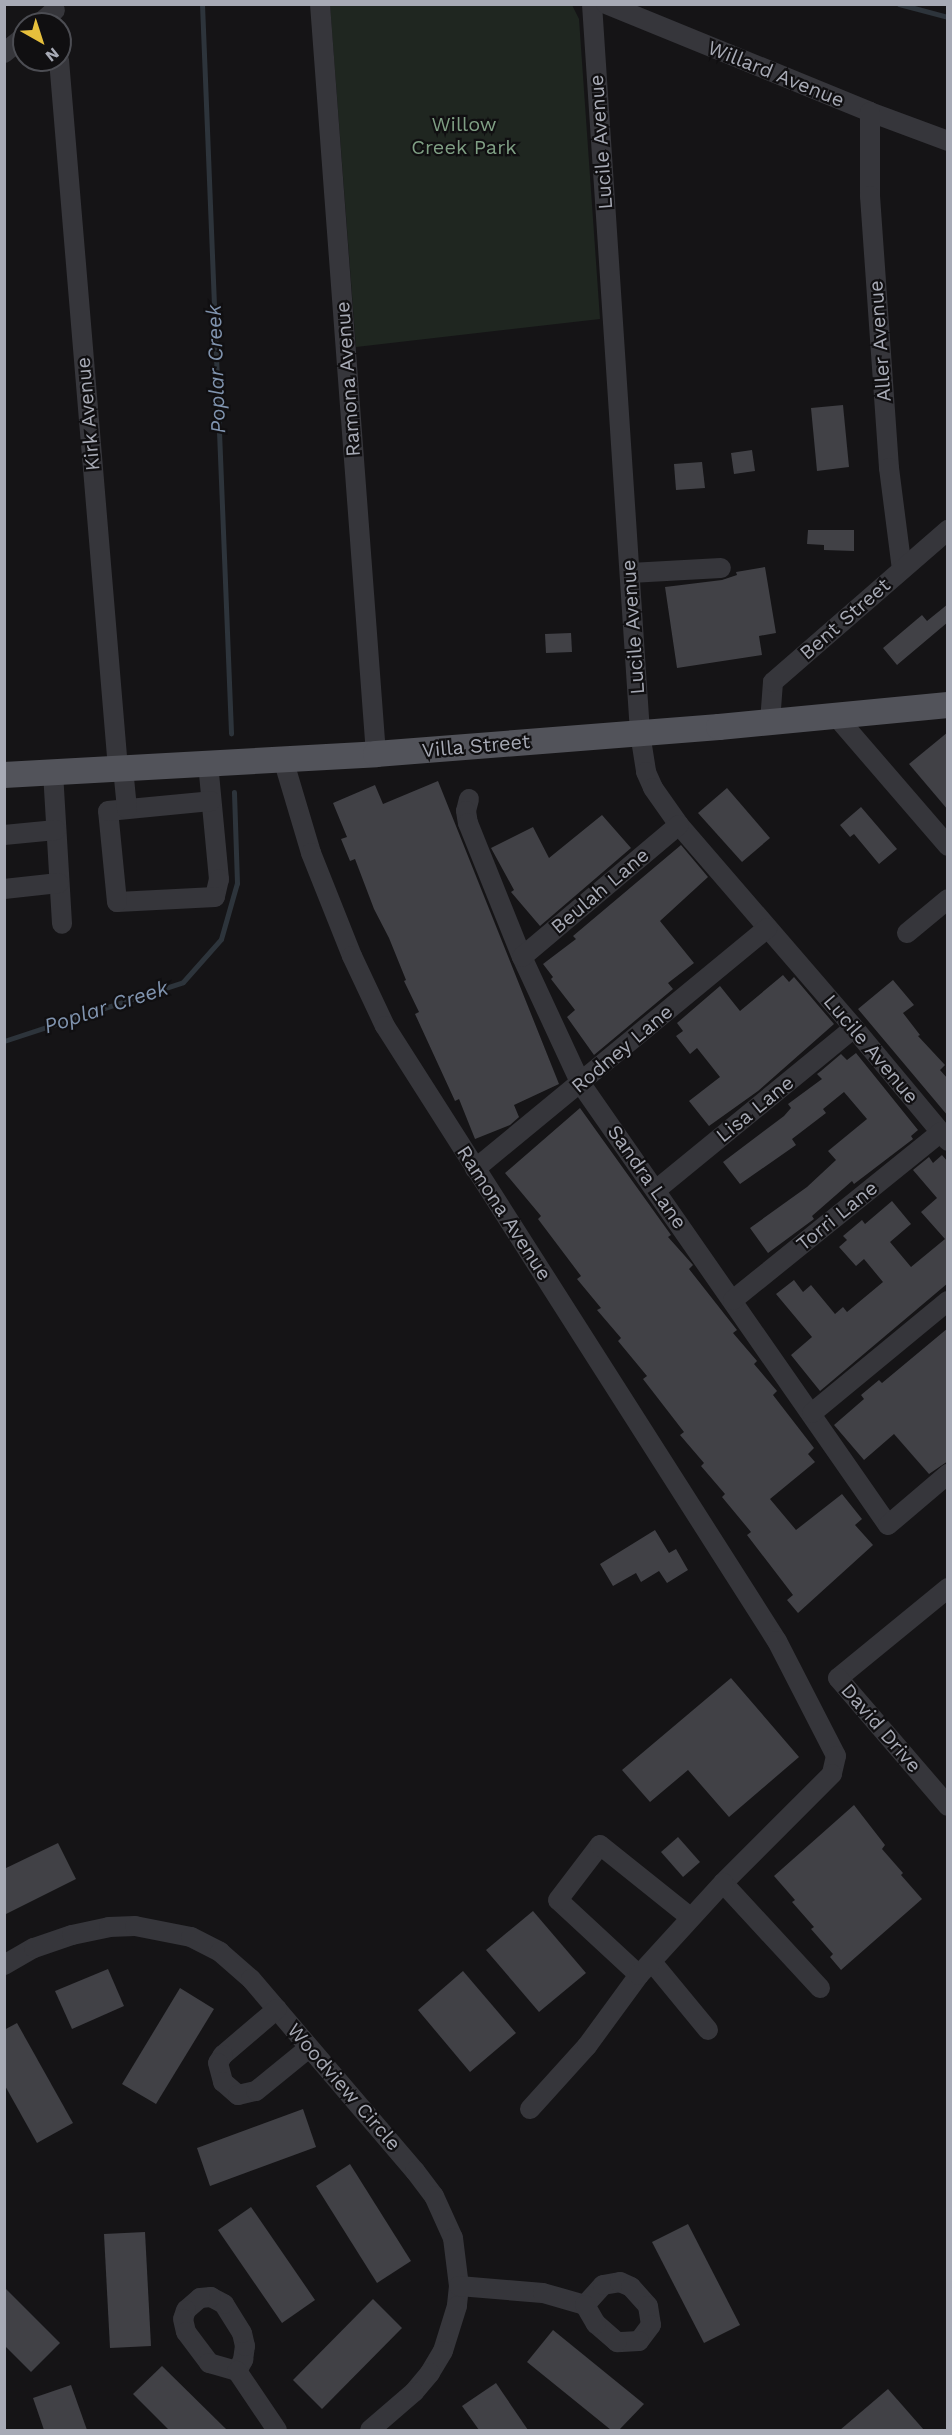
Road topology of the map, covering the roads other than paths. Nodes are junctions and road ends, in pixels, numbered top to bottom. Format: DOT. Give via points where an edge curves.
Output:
graph roads {
  1 [pos="320,4"];
  2 [pos="592,4"];
  3 [pos="606,4"];
  4 [pos="60,72"];
  5 [pos="870,112"];
  6 [pos="948,141"];
  7 [pos="948,530"];
  8 [pos="722,568"];
  9 [pos="902,569"];
  10 [pos="630,573"];
  11 [pos="948,705"];
  12 [pos="835,715"];
  13 [pos="771,722"];
  14 [pos="640,733"];
  15 [pos="376,754"];
  16 [pos="283,759"];
  17 [pos="208,763"];
  18 [pos="120,768"];
  19 [pos="53,772"];
  20 [pos="4,775"];
  21 [pos="469,799"];
  22 [pos="210,801"];
  23 [pos="127,809"];
  24 [pos="679,825"];
  25 [pos="56,830"];
  26 [pos="4,835"];
  27 [pos="948,846"];
  28 [pos="59,883"];
  29 [pos="4,889"];
  30 [pos="948,899"];
  31 [pos="62,924"];
  32 [pos="767,928"];
  33 [pos="907,933"];
  34 [pos="522,957"];
  35 [pos="854,1028"];
  36 [pos="581,1084"];
  37 [pos="944,1136"];
  38 [pos="475,1169"];
  39 [pos="656,1190"];
  40 [pos="733,1300"];
  41 [pos="948,1301"];
  42 [pos="812,1413"];
  43 [pos="948,1474"];
  44 [pos="947,1589"];
  45 [pos="948,1806"];
  46 [pos="723,1883"];
  47 [pos="690,1917"];
  48 [pos="4,1965"];
  49 [pos="646,1969"];
  50 [pos="820,1988"];
  51 [pos="277,2009"];
  52 [pos="708,2030"];
  53 [pos="309,2048"];
  54 [pos="530,2109"];
  55 [pos="459,2286"];
  56 [pos="585,2305"];
  57 [pos="237,2371"];
  58 [pos="392,2424"];
  59 [pos="277,2430"];
  60 [pos="370,2430"];
  1 -- 15 [label="street, Ramona Avenue"];
  2 -- 10 [label="street, Lucile Avenue"];
  3 -- 5 [label="street, Willard Avenue"];
  4 -- 18 [label="street, Kirk Avenue"];
  5 -- 6 [label="street, Willard Avenue"];
  5 -- 9 [label="street, Aller Avenue" via="870,196 889,468"];
  7 -- 9 [label="street, Bent Street"];
  8 -- 10 [label="street"];
  9 -- 13 [label="street, Bent Street" via="773,682"];
  10 -- 14 [label="street, Lucile Avenue"];
  11 -- 12 [label="main road, Villa Street"];
  12 -- 13 [label="main road, Villa Street"];
  12 -- 27 [label="street"];
  13 -- 14 [label="main road, Villa Street"];
  14 -- 15 [label="main road, Villa Street"];
  14 -- 24 [label="street, Lucile Avenue" via="646,772"];
  15 -- 16 [label="main road, Villa Street"];
  16 -- 17 [label="main road, Villa Street"];
  16 -- 38 [label="street, Ramona Avenue" via="311,853 352,956 385,1026"];
  17 -- 18 [label="main road, Villa Street"];
  17 -- 22 [label="street"];
  18 -- 19 [label="main road, Villa Street"];
  18 -- 23 [label="street, Kirk Avenue"];
  19 -- 20 [label="main road, Villa Street"];
  19 -- 25 [label="street"];
  21 -- 34 [label="street, Sandra Lane" via="468,823"];
  22 -- 23 [label="street"];
  22 -- 23 [label="street" via="219,879 215,897 117,902 108,811"];
  24 -- 32 [label="street, Lucile Avenue"];
  24 -- 34 [label="street, Beulah Lane"];
  25 -- 26 [label="street"];
  25 -- 28 [label="street"];
  28 -- 29 [label="street"];
  28 -- 31 [label="street"];
  30 -- 33 [label="street"];
  32 -- 35 [label="street, Lucile Avenue"];
  32 -- 36 [label="street, Rodney Lane"];
  34 -- 36 [label="street, Sandra Lane"];
  35 -- 37 [label="street, Lucile Avenue"];
  35 -- 39 [label="street, Lisa Lane"];
  36 -- 38 [label="street, Rodney Lane"];
  36 -- 39 [label="street, Sandra Lane"];
  37 -- 40 [label="street, Torri Lane"];
  38 -- 46 [label="street, Ramona Avenue" via="777,1641 836,1756 832,1774"];
  39 -- 40 [label="street, Sandra Lane"];
  40 -- 42 [label="street, Sandra Lane"];
  41 -- 42 [label="street"];
  42 -- 43 [label="street, Sandra Lane" via="888,1525"];
  44 -- 45 [label="street, David Drive" via="838,1678"];
  46 -- 47 [label="street, Ramona Avenue"];
  46 -- 50 [label="street"];
  47 -- 49 [label="street, Ramona Avenue"];
  47 -- 49 [label="street" via="600,1845 558,1900"];
  48 -- 51 [label="street, Woodview Circle" via="34,1948 90,1931 135,1926 191,1937 219,1952 243,1971"];
  49 -- 52 [label="street"];
  49 -- 54 [label="street, Ramona Avenue" via="587,2046"];
  51 -- 53 [label="street, Woodview Circle"];
  51 -- 53 [label="street" via="223,2055 218,2063 223,2082 238,2095 256,2091"];
  53 -- 55 [label="street, Woodview Circle" via="434,2196 453,2238"];
  55 -- 56 [label="street" via="543,2293"];
  55 -- 58 [label="street, Woodview Circle" via="457,2306 442,2351"];
  57 -- 59 [label="street"];
  58 -- 60 [label="street, Woodview Circle"];
}
